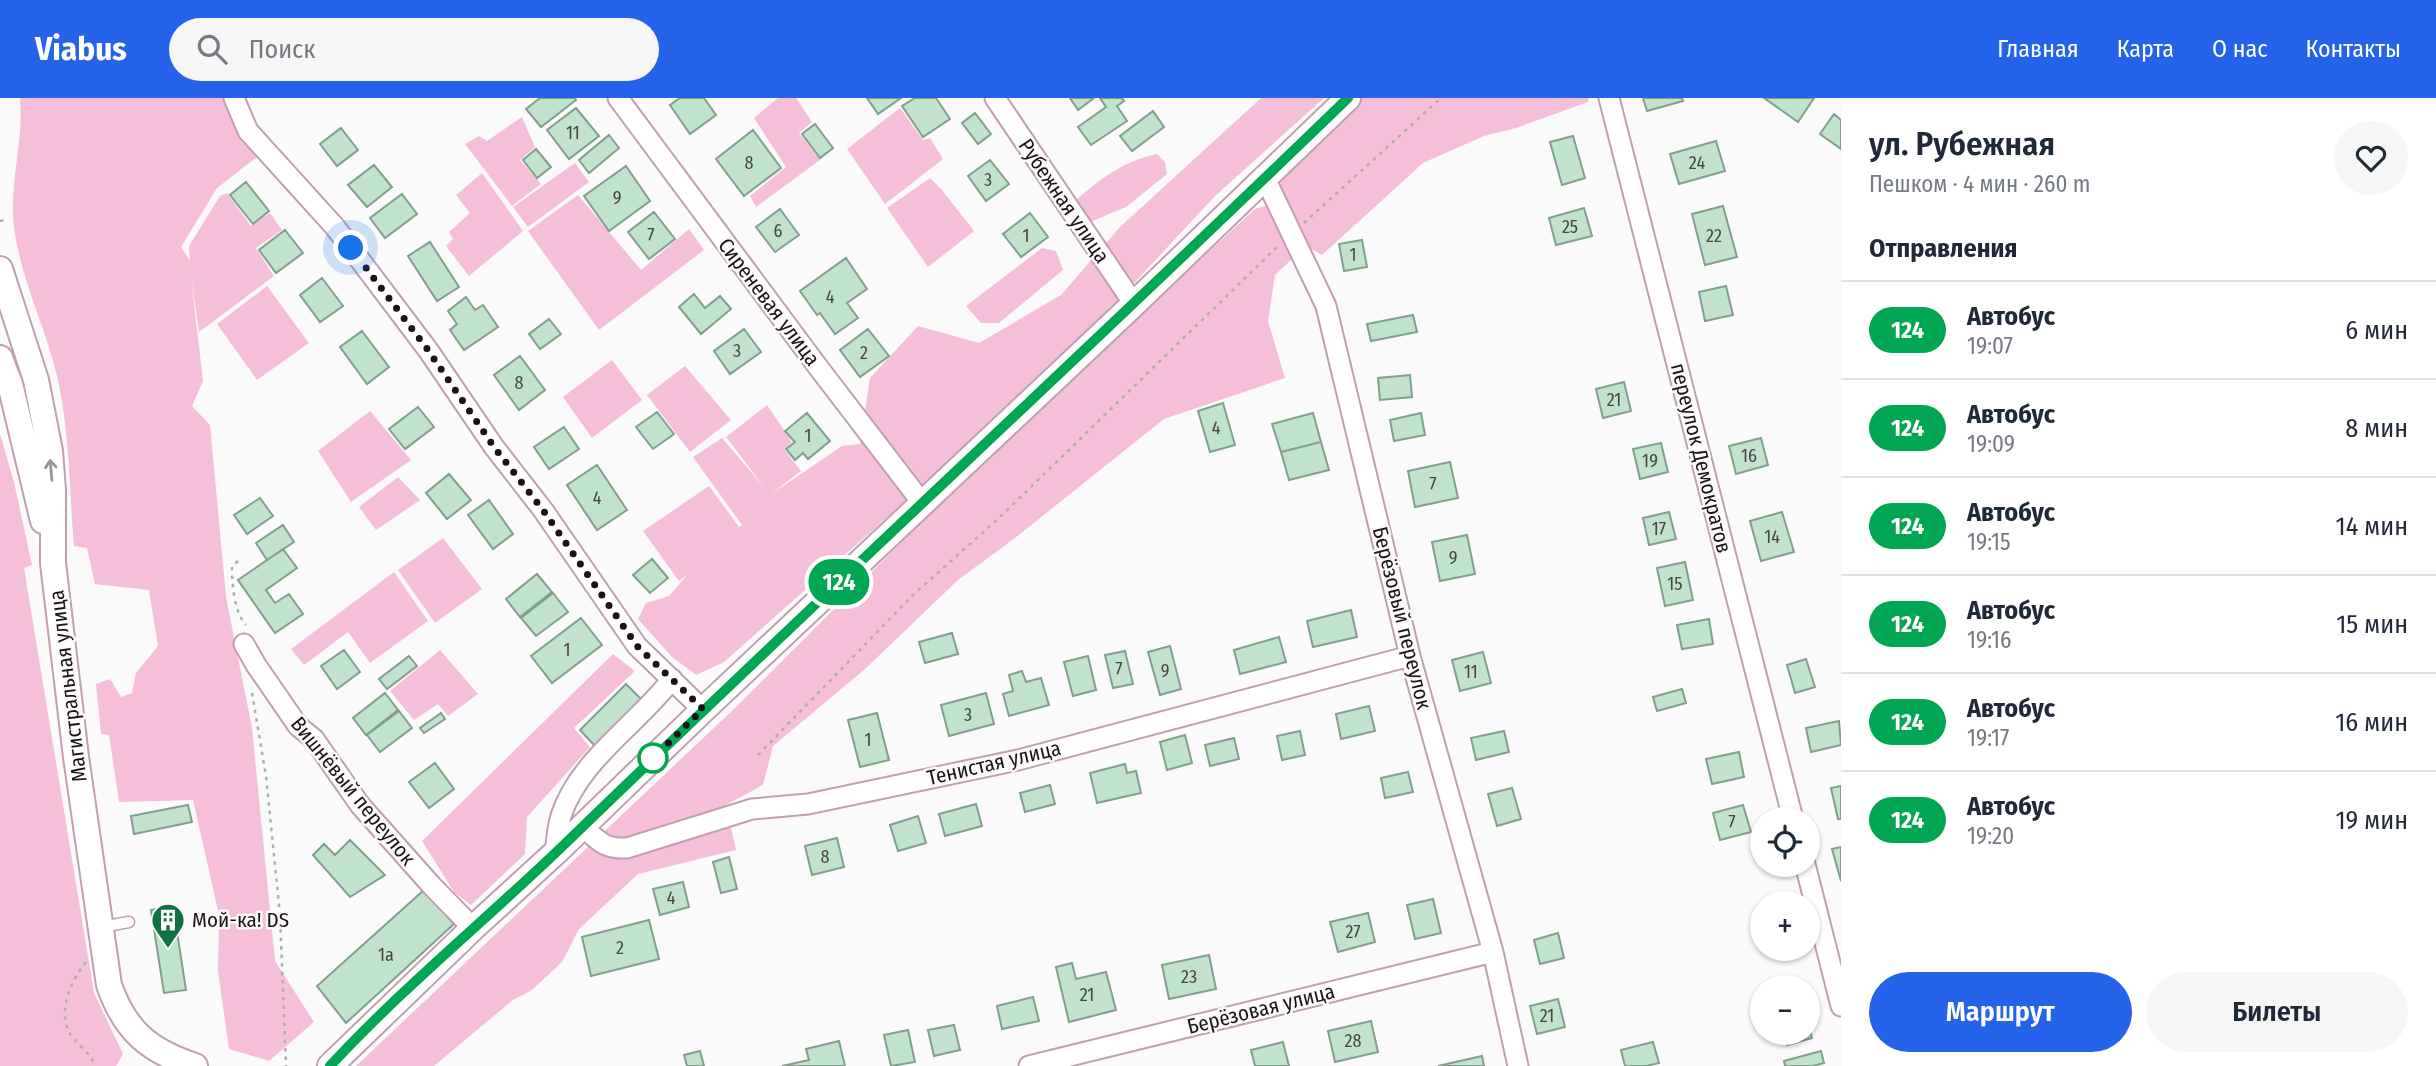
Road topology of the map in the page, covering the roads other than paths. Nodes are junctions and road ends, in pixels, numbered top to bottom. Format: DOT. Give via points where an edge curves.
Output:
graph roads {
  1 [pos="234,98"];
  2 [pos="618,98"];
  3 [pos="995,98"];
  4 [pos="1348,98"];
  5 [pos="1609,98"];
  6 [pos="1265,178"];
  7 [pos="0,269"];
  8 [pos="1134,304"];
  9 [pos="0,358"];
  10 [pos="923,504"];
  11 [pos="54,563"];
  12 [pos="244,644"];
  13 [pos="1410,656"];
  14 [pos="672,679"];
  15 [pos="703,709"];
  16 [pos="1790,807"];
  17 [pos="583,827"];
  18 [pos="555,853"];
  19 [pos="1808,877"];
  20 [pos="129,922"];
  21 [pos="473,928"];
  22 [pos="101,935"];
  23 [pos="1493,952"];
  24 [pos="1841,1006"];
  25 [pos="195,1066"];
  26 [pos="330,1066"];
  27 [pos="1029,1066"];
  28 [pos="1518,1066"];
  1 -- 14 [label="street" via="248,131 335,227 428,350 637,646"];
  2 -- 10 [label="street, Сиреневая улица"];
  3 -- 8 [label="street, Рубежная улица"];
  4 -- 6 [label="street"];
  5 -- 16 [label="street, переулок Демократов"];
  6 -- 8 [label="street"];
  6 -- 13 [label="street, Берёзовый переулок" via="1326,306"];
  11 -- 7 [label="street, Магистральная улица, one-way" via="53,490 45,422"];
  8 -- 10 [label="street"];
  9 -- 11 [label="street"];
  10 -- 15 [label="street"];
  11 -- 22 [label="street, Магистральная улица"];
  12 -- 21 [label="street, Вишнёвый переулок" via="298,726 314,739 360,805"];
  13 -- 17 [label="street, Тенистая улица" via="1018,760 808,804 752,809 628,848 603,845"];
  13 -- 23 [label="street, Берёзовый переулок"];
  14 -- 15 [label="street"];
  14 -- 18 [label="street" via="587,769 560,818"];
  15 -- 17 [label="street"];
  17 -- 18 [label="street"];
  18 -- 21 [label="street"];
  19 -- 24 [label="street"];
  20 -- 22 [label="lane"];
  21 -- 26 [label="street"];
  22 -- 25 [label="street, Магистральная улица" via="109,985 124,1018 146,1043"];
  23 -- 27 [label="street, Берёзовая улица"];
  23 -- 28 [label="street, Берёзовый переулок"];
}
